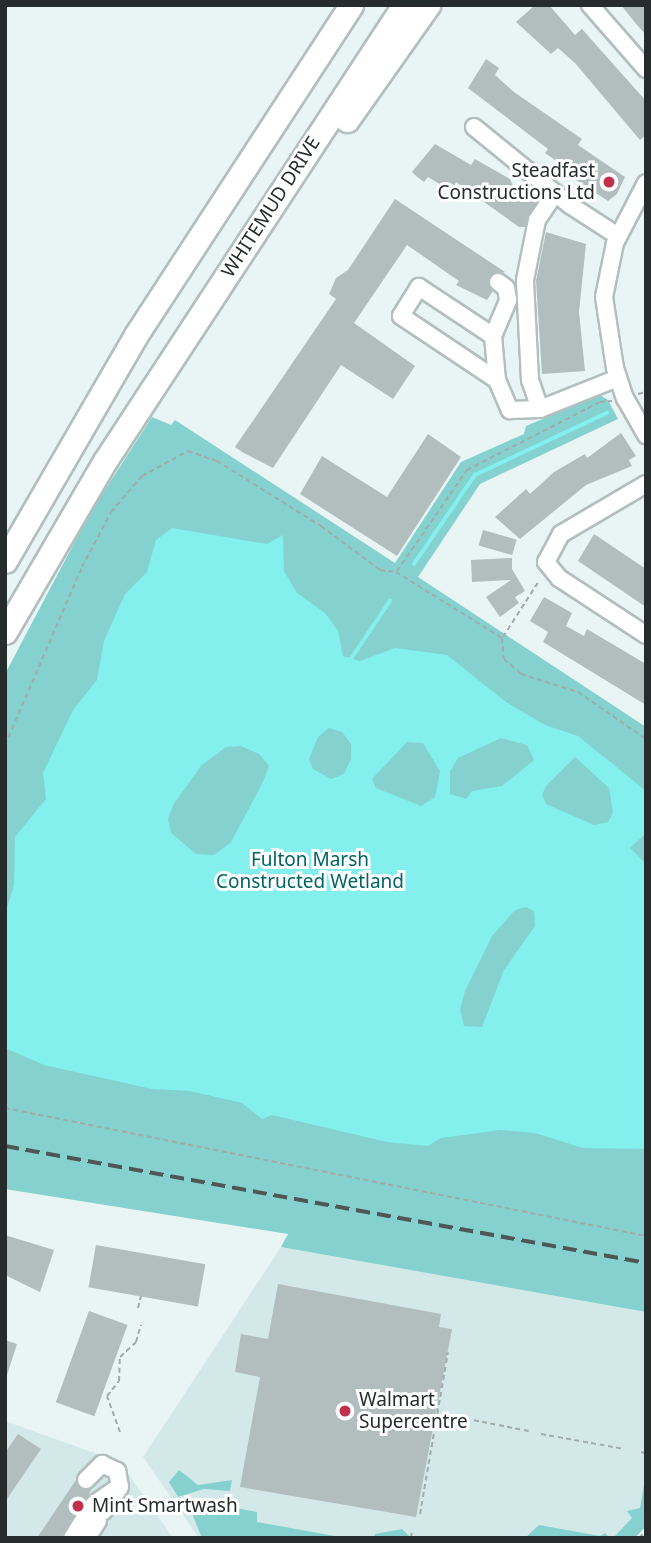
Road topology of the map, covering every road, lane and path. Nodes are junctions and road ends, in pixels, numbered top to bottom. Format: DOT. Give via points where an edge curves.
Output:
graph roads {
  1 [pos="335,5"];
  2 [pos="351,5"];
  3 [pos="404,5"];
  4 [pos="428,5"];
  5 [pos="590,5"];
  6 [pos="646,69"];
  7 [pos="474,127"];
  8 [pos="646,183"];
  9 [pos="555,193"];
  10 [pos="618,236"];
  11 [pos="197,239"];
  12 [pos="498,282"];
  13 [pos="493,336"];
  14 [pos="164,372"];
  15 [pos="618,378"];
  16 [pos="497,380"];
  17 [pos="646,392"];
  18 [pos="634,395"];
  19 [pos="616,401"];
  20 [pos="540,409"];
  21 [pos="646,435"];
  22 [pos="646,484"];
  23 [pos="5,561"];
  24 [pos="396,572"];
  25 [pos="543,575"];
  26 [pos="5,632"];
  27 [pos="646,635"];
  28 [pos="502,638"];
  29 [pos="646,738"];
  30 [pos="5,745"];
  31 [pos="5,1108"];
  32 [pos="646,1236"];
  33 [pos="141,1296"];
  34 [pos="138,1308"];
  35 [pos="141,1325"];
  36 [pos="448,1352"];
  37 [pos="437,1414"];
  38 [pos="442,1414"];
  39 [pos="457,1417"];
  40 [pos="528,1431"];
  41 [pos="120,1432"];
  42 [pos="541,1434"];
  43 [pos="624,1449"];
  44 [pos="641,1452"];
  45 [pos="646,1453"];
  46 [pos="86,1480"];
  47 [pos="98,1510"];
  48 [pos="420,1514"];
  49 [pos="646,1531"];
  50 [pos="412,1532"];
  51 [pos="72,1538"];
  52 [pos="80,1538"];
  53 [pos="87,1538"];
  54 [pos="411,1538"];
  55 [pos="639,1538"];
  1 -- 11 [label="highway"];
  2 -- 11 [label="highway"];
  3 -- 14 [label="highway, WHITEMUD DRIVE"];
  4 -- 14 [label="highway"];
  5 -- 6 [label="street"];
  7 -- 9 [label="street"];
  8 -- 10 [label="street"];
  9 -- 10 [label="street"];
  9 -- 20 [label="street" via="537,220 525,280 529,370"];
  10 -- 15 [label="street" via="604,297"];
  11 -- 23 [label="highway"];
  12 -- 13 [label="street" via="506,288 508,300"];
  13 -- 16 [label="street"];
  13 -- 16 [label="street" via="419,287 401,316"];
  14 -- 26 [label="highway, WHITEMUD DRIVE"];
  15 -- 20 [label="street"];
  15 -- 21 [label="street"];
  16 -- 20 [label="street" via="510,410"];
  17 -- 18 [label="path"];
  19 -- 24 [label="path" via="600,402 467,470"];
  22 -- 25 [label="street" via="561,534 547,553"];
  24 -- 28 [label="path"];
  24 -- 30 [label="path" via="380,570 321,526 217,461 188,451 178,455 142,476 101,530"];
  25 -- 27 [label="street"];
  25 -- 28 [label="path"];
  28 -- 29 [label="path" via="504,660 521,674 578,692"];
  31 -- 32 [label="path"];
  33 -- 34 [label="path"];
  35 -- 41 [label="path" via="136,1342 120,1357 118,1381 106,1400"];
  36 -- 37 [label="path"];
  37 -- 38 [label="path"];
  37 -- 48 [label="path"];
  39 -- 40 [label="path"];
  42 -- 43 [label="path"];
  44 -- 45 [label="path"];
  46 -- 47 [label="street" via="104,1464 116,1469 121,1479"];
  47 -- 51 [label="street"];
  47 -- 52 [label="street"];
  47 -- 53 [label="street"];
  49 -- 55 [label="path"];
  50 -- 54 [label="path"];
}
